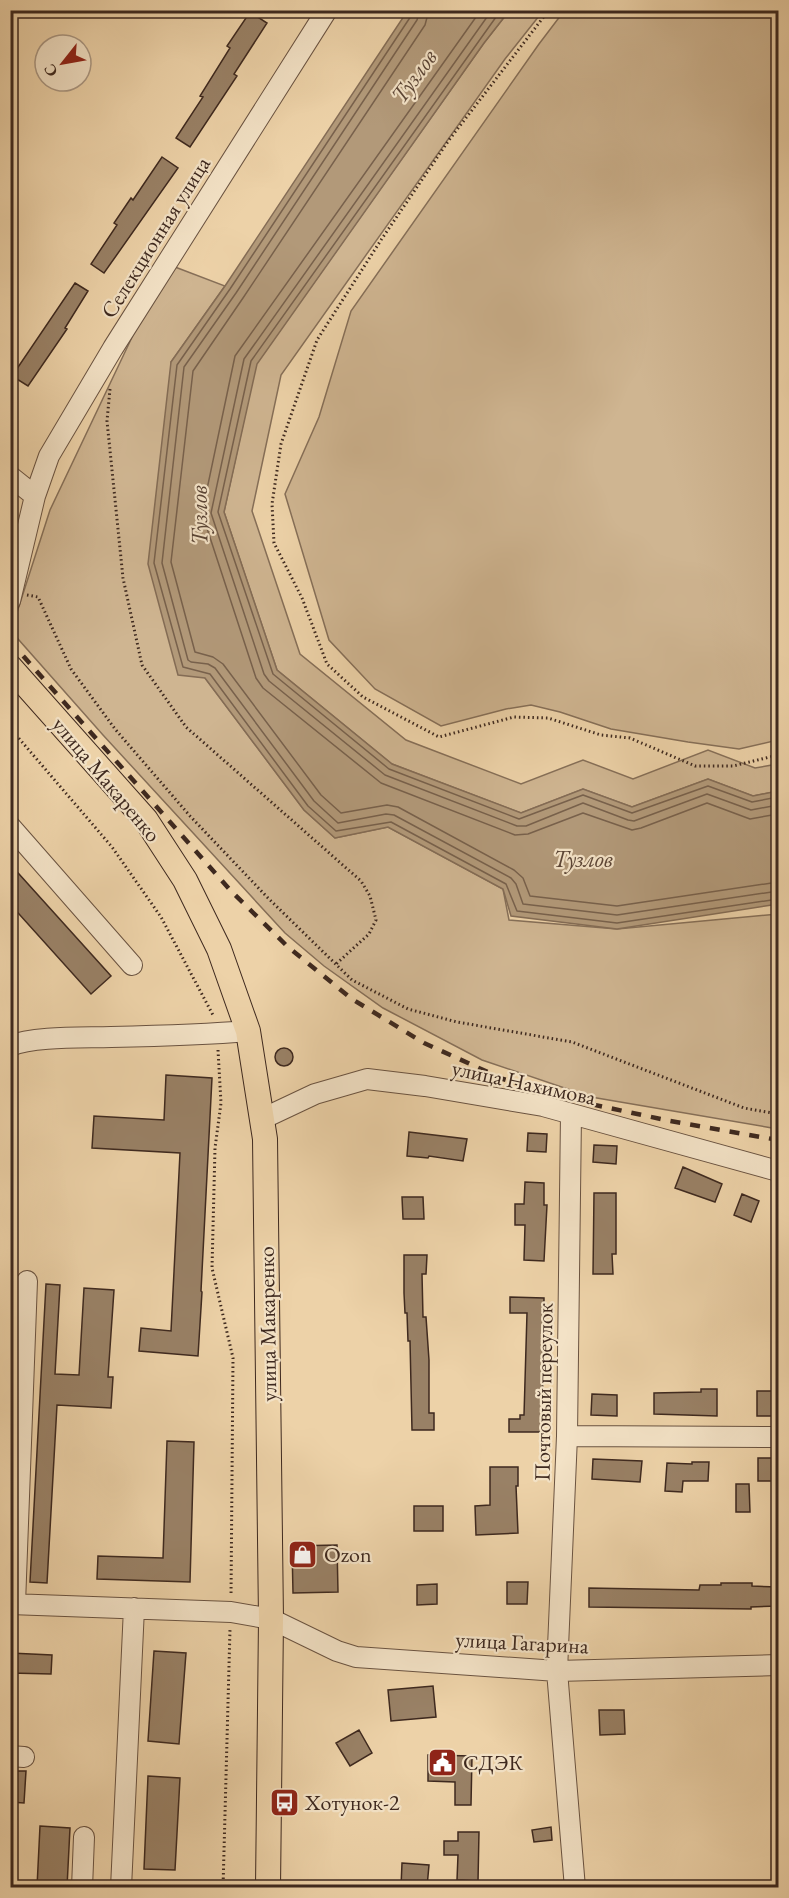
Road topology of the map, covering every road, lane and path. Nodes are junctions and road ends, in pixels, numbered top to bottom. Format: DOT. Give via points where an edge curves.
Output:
graph roads {
  1 [pos="327,10"];
  2 [pos="549,10"];
  3 [pos="110,379"];
  4 [pos="10,476"];
  5 [pos="35,496"];
  6 [pos="12,597"];
  7 [pos="10,667"];
  8 [pos="10,728"];
  9 [pos="778,755"];
  10 [pos="10,826"];
  11 [pos="336,964"];
  12 [pos="132,965"];
  13 [pos="248,1030"];
  14 [pos="218,1033"];
  15 [pos="10,1046"];
  16 [pos="572,1114"];
  17 [pos="778,1114"];
  18 [pos="262,1119"];
  19 [pos="778,1171"];
  20 [pos="27,1281"];
  21 [pos="567,1436"];
  22 [pos="778,1437"];
  23 [pos="13,1604"];
  24 [pos="134,1608"];
  25 [pos="231,1612"];
  26 [pos="271,1619"];
  27 [pos="778,1665"];
  28 [pos="557,1671"];
  29 [pos="84,1838"];
  30 [pos="82,1887"];
  31 [pos="121,1887"];
  32 [pos="223,1887"];
  33 [pos="268,1887"];
  34 [pos="575,1887"];
  1 -- 5 [label="street, Селекционная улица" via="113,348 49,456"];
  2 -- 9 [label="path" via="449,140 317,340 281,444 272,504 274,543 302,598 327,664 363,697 439,737 514,717 548,717 601,735 630,738 695,766 733,766"];
  3 -- 11 [label="path" via="107,422 123,578 142,665 186,727 361,880 376,920 369,934"];
  4 -- 5 [label="street"];
  5 -- 6 [label="street, Селекционная улица"];
  6 -- 11 [label="path" via="38,597 70,669 115,729 190,816"];
  7 -- 13 [label="main road, улица Макаренко" via="146,820 186,880 219,949"];
  8 -- 14 [label="path" via="112,847 161,917 208,1003"];
  10 -- 12 [label="street"];
  11 -- 17 [label="path" via="352,980 408,1009 457,1022 572,1042 744,1108"];
  13 -- 14 [label="street"];
  13 -- 18 [label="main road, улица Макаренко"];
  14 -- 15 [label="street" via="63,1038"];
  14 -- 25 [label="path" via="221,1103 212,1268 232,1358"];
  16 -- 18 [label="street, улица Нахимова" via="543,1106 367,1079 315,1094"];
  16 -- 19 [label="street, улица Нахимова"];
  16 -- 21 [label="street, Почтовый переулок"];
  18 -- 26 [label="main road, улица Макаренко"];
  20 -- 23 [label="street"];
  21 -- 22 [label="street"];
  21 -- 28 [label="street, Почтовый переулок"];
  23 -- 24 [label="street"];
  24 -- 25 [label="street"];
  24 -- 31 [label="street"];
  25 -- 26 [label="street"];
  25 -- 32 [label="path"];
  26 -- 28 [label="street, улица Гагарина" via="356,1657"];
  26 -- 33 [label="main road, улица Макаренко"];
  27 -- 28 [label="street, улица Гагарина"];
  28 -- 34 [label="street, Почтовый переулок"];
  29 -- 30 [label="street"];
}
